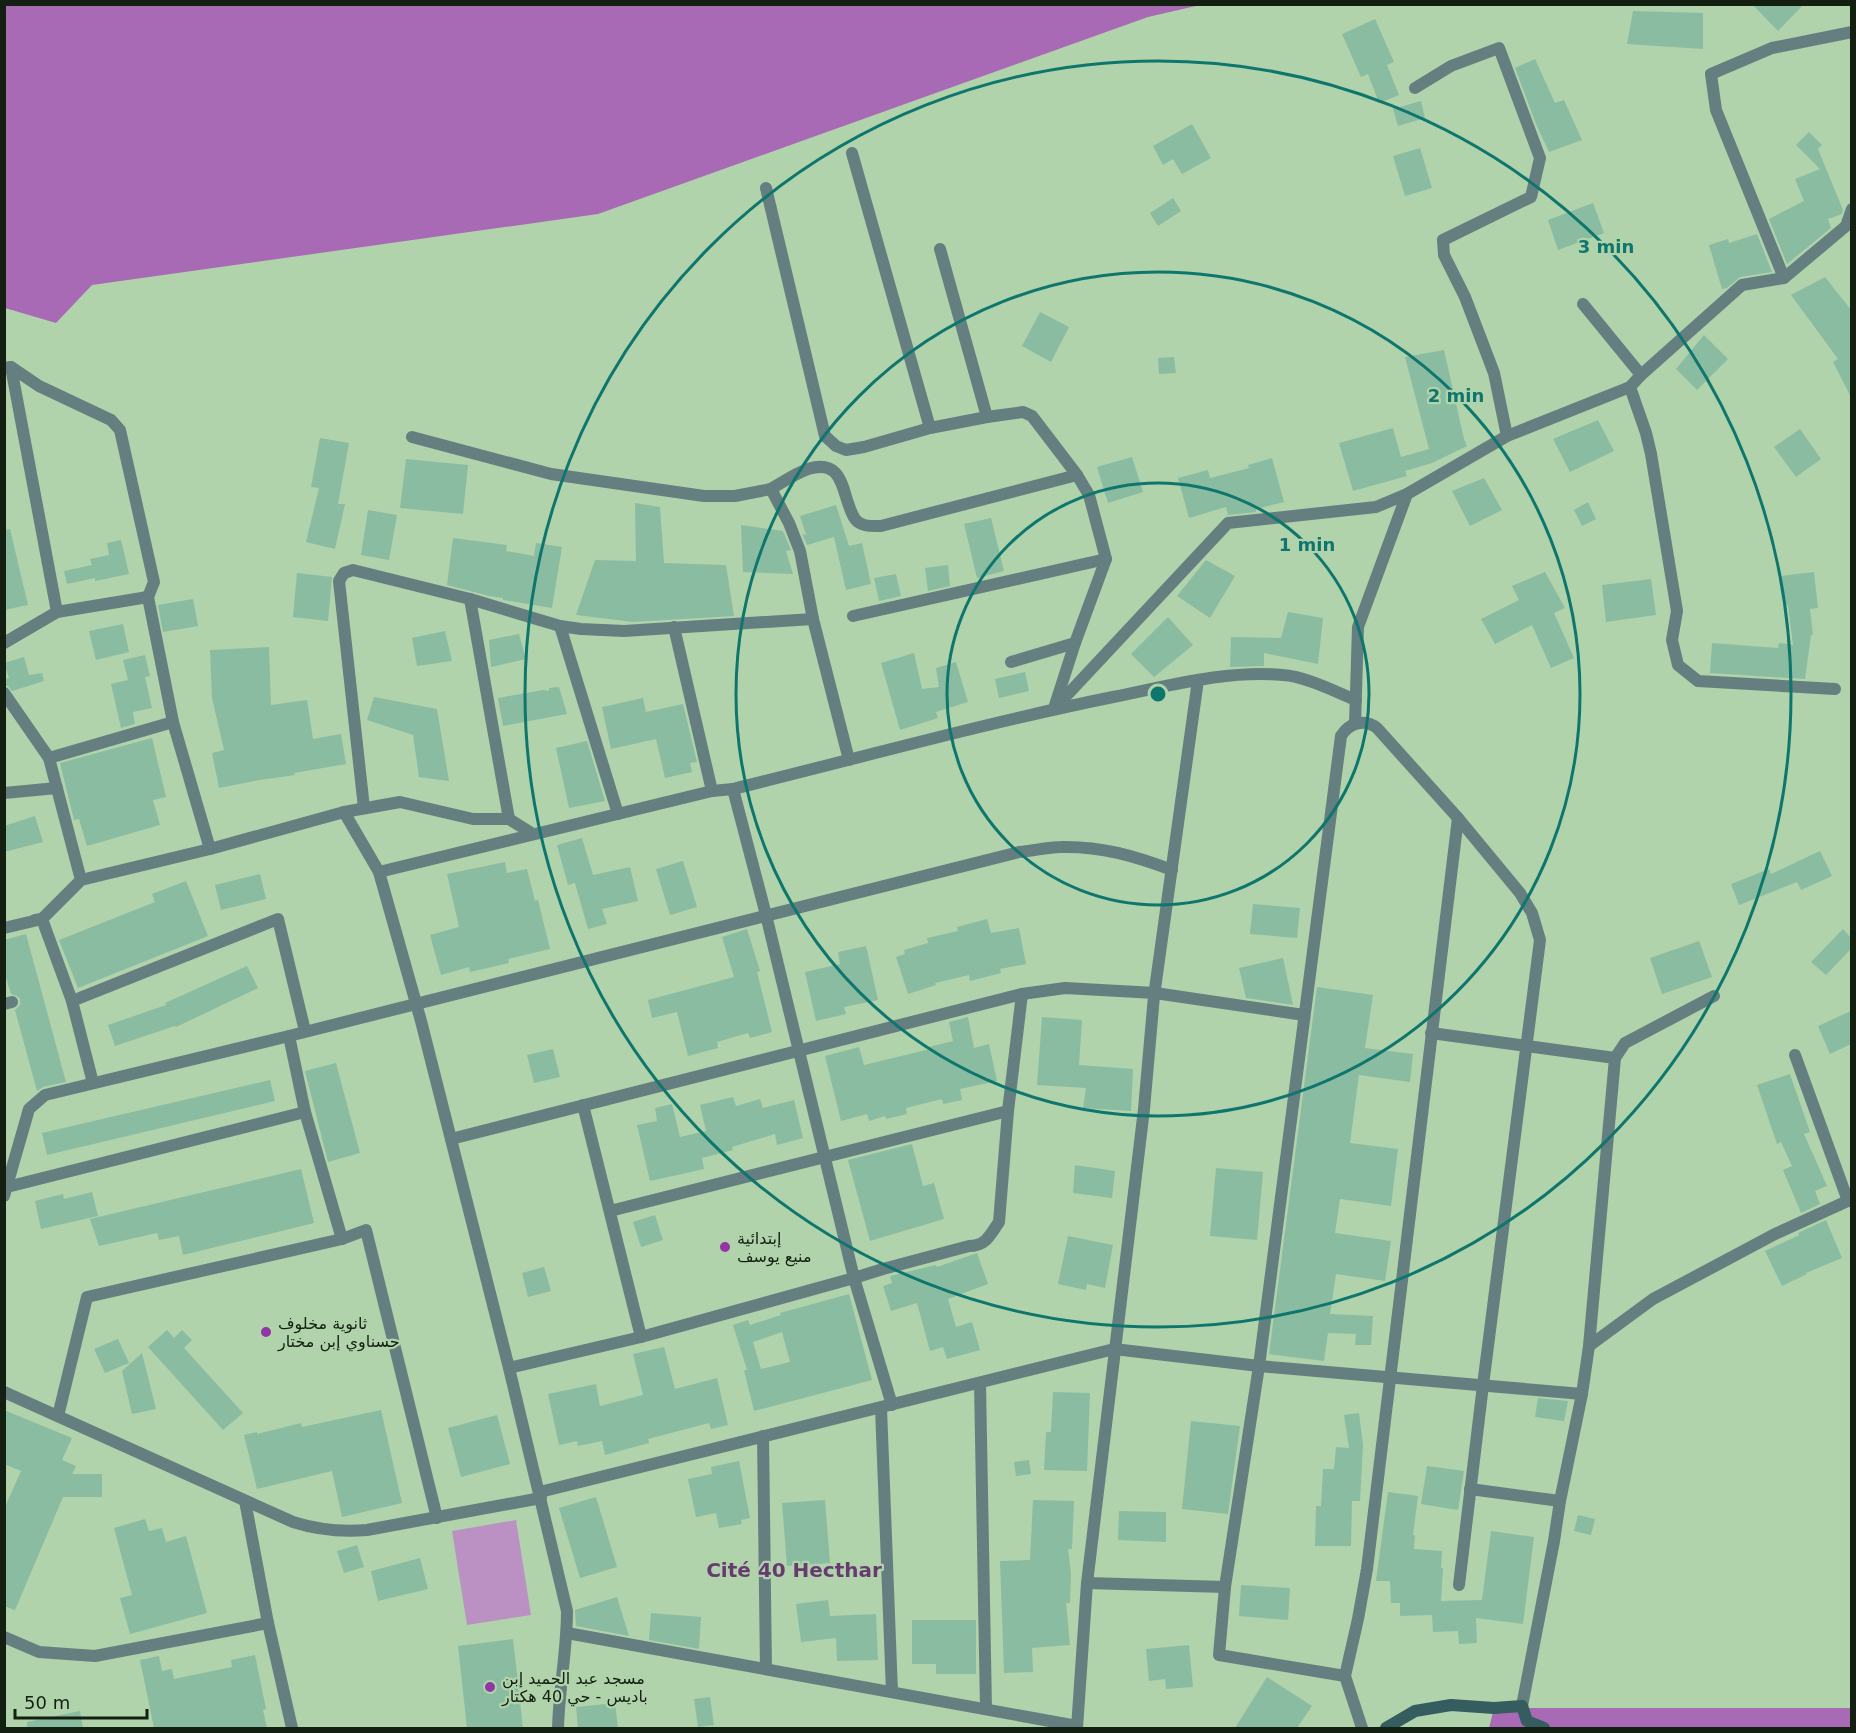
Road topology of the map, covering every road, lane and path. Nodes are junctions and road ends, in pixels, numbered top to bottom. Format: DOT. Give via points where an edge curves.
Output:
graph roads {
  1 [pos="1851,32"];
  2 [pos="1415,88"];
  3 [pos="852,153"];
  4 [pos="766,188"];
  5 [pos="1851,209"];
  6 [pos="940,249"];
  7 [pos="1784,278"];
  8 [pos="1583,304"];
  9 [pos="8,367"];
  10 [pos="1641,375"];
  11 [pos="1630,387"];
  12 [pos="987,417"];
  13 [pos="930,428"];
  14 [pos="1506,436"];
  15 [pos="412,437"];
  16 [pos="1077,475"];
  17 [pos="771,489"];
  18 [pos="1407,494"];
  19 [pos="1106,559"];
  20 [pos="148,597"];
  21 [pos="470,599"];
  22 [pos="57,612"];
  23 [pos="853,616"];
  24 [pos="813,619"];
  25 [pos="560,626"];
  26 [pos="675,627"];
  27 [pos="4,643"];
  28 [pos="1075,643"];
  29 [pos="1011,663"];
  30 [pos="1198,680"];
  31 [pos="1835,689"];
  32 [pos="4,693"];
  33 [pos="1356,700"];
  34 [pos="1054,709"];
  35 [pos="173,722"];
  36 [pos="1355,724"];
  37 [pos="49,758"];
  38 [pos="849,760"];
  39 [pos="57,788"];
  40 [pos="733,789"];
  41 [pos="712,791"];
  42 [pos="4,793"];
  43 [pos="364,808"];
  44 [pos="344,812"];
  45 [pos="618,814"];
  46 [pos="1458,818"];
  47 [pos="509,819"];
  48 [pos="533,834"];
  49 [pos="210,849"];
  50 [pos="1172,870"];
  51 [pos="379,872"];
  52 [pos="81,880"];
  53 [pos="766,915"];
  54 [pos="42,919"];
  55 [pos="4,922"];
  56 [pos="4,928"];
  57 [pos="1155,993"];
  58 [pos="1022,994"];
  59 [pos="1714,996"];
  60 [pos="72,1001"];
  61 [pos="415,1003"];
  62 [pos="1304,1015"];
  63 [pos="305,1030"];
  64 [pos="1431,1033"];
  65 [pos="289,1036"];
  66 [pos="1527,1046"];
  67 [pos="798,1051"];
  68 [pos="1795,1055"];
  69 [pos="1615,1058"];
  70 [pos="93,1083"];
  71 [pos="583,1105"];
  72 [pos="1008,1111"];
  73 [pos="305,1112"];
  74 [pos="451,1139"];
  75 [pos="825,1157"];
  76 [pos="6,1191"];
  77 [pos="1850,1200"];
  78 [pos="609,1211"];
  79 [pos="342,1239"];
  80 [pos="854,1278"];
  81 [pos="641,1337"];
  82 [pos="1589,1346"];
  83 [pos="1114,1349"];
  84 [pos="1259,1366"];
  85 [pos="509,1368"];
  86 [pos="1390,1378"];
  87 [pos="980,1383"];
  88 [pos="1483,1385"];
  89 [pos="4,1392"];
  90 [pos="1582,1394"];
  91 [pos="887,1407"];
  92 [pos="58,1416"];
  93 [pos="763,1436"];
  94 [pos="1470,1489"];
  95 [pos="540,1495"];
  96 [pos="244,1501"];
  97 [pos="1560,1501"];
  98 [pos="437,1518"];
  99 [pos="1087,1583"];
  100 [pos="1459,1585"];
  101 [pos="1226,1587"];
  102 [pos="268,1623"];
  103 [pos="567,1633"];
  104 [pos="4,1637"];
  105 [pos="766,1669"];
  106 [pos="1345,1676"];
  107 [pos="892,1692"];
  108 [pos="1522,1706"];
  109 [pos="986,1709"];
  110 [pos="1392,1726"];
  111 [pos="1077,1727"];
  112 [pos="292,1728"];
  113 [pos="558,1728"];
  114 [pos="1362,1728"];
  115 [pos="1544,1728"];
  1 -- 7 [label="street" via="1772,48 1711,74 1716,110"];
  2 -- 14 [label="street" via="1451,66 1499,48 1540,158 1531,196 1443,240 1444,255 1494,373"];
  3 -- 13 [label="street"];
  4 -- 13 [label="street" via="825,436 846,450"];
  5 -- 7 [label="street" via="1846,226"];
  6 -- 12 [label="street"];
  7 -- 10 [label="street" via="1742,285"];
  8 -- 10 [label="street"];
  9 -- 20 [label="street" via="111,420 120,430 154,582"];
  9 -- 22 [label="street"];
  10 -- 11 [label="street"];
  11 -- 14 [label="street"];
  11 -- 31 [label="street" via="1651,454 1677,611 1672,640 1678,665 1698,681"];
  12 -- 13 [label="street"];
  12 -- 16 [label="street" via="1013,412 1032,416"];
  14 -- 18 [label="street"];
  15 -- 17 [label="street" via="551,474 704,496"];
  16 -- 17 [label="street" via="881,526 866,526 856,520 833,470 808,470"];
  16 -- 19 [label="street" via="1089,495"];
  17 -- 24 [label="street" via="800,551"];
  18 -- 33 [label="street" via="1358,627"];
  18 -- 34 [label="street" via="1376,507 1228,523"];
  19 -- 23 [label="street"];
  19 -- 28 [label="street"];
  20 -- 22 [label="street"];
  20 -- 35 [label="street"];
  21 -- 25 [label="street"];
  21 -- 43 [label="street" via="353,570 344,573 339,581"];
  21 -- 47 [label="street"];
  22 -- 27 [label="street"];
  24 -- 26 [label="street"];
  24 -- 38 [label="street"];
  25 -- 26 [label="street" via="624,630"];
  25 -- 45 [label="street"];
  26 -- 41 [label="street"];
  28 -- 29 [label="street"];
  28 -- 34 [label="street"];
  30 -- 33 [label="street" via="1226,675 1285,675"];
  30 -- 34 [label="street"];
  30 -- 50 [label="street"];
  32 -- 37 [label="street"];
  33 -- 36 [label="street"];
  34 -- 38 [label="street"];
  35 -- 37 [label="street"];
  35 -- 49 [label="street"];
  36 -- 46 [label="street" via="1370,722 1377,728"];
  36 -- 62 [label="street" via="1341,735"];
  37 -- 39 [label="street"];
  38 -- 40 [label="street"];
  39 -- 42 [label="street"];
  39 -- 52 [label="street"];
  40 -- 41 [label="street"];
  40 -- 53 [label="street"];
  41 -- 45 [label="street"];
  43 -- 44 [label="street"];
  43 -- 47 [label="street" via="400,802 473,819"];
  44 -- 49 [label="street"];
  44 -- 51 [label="street"];
  45 -- 48 [label="street"];
  46 -- 64 [label="street"];
  46 -- 66 [label="street" via="1520,893 1536,922 1540,940"];
  47 -- 48 [label="street"];
  48 -- 51 [label="street"];
  49 -- 52 [label="street"];
  50 -- 53 [label="street" via="1111,850 1059,847 1019,852"];
  50 -- 57 [label="street"];
  51 -- 61 [label="street"];
  52 -- 54 [label="street"];
  53 -- 61 [label="street"];
  53 -- 67 [label="street"];
  54 -- 55 [label="street"];
  54 -- 56 [label="street"];
  54 -- 60 [label="street"];
  57 -- 58 [label="street" via="1065,988"];
  57 -- 62 [label="street"];
  57 -- 83 [label="street"];
  58 -- 67 [label="street"];
  58 -- 72 [label="street"];
  59 -- 69 [label="street" via="1625,1043"];
  60 -- 63 [label="street" via="278,919"];
  60 -- 70 [label="street"];
  61 -- 63 [label="street"];
  61 -- 74 [label="street"];
  62 -- 84 [label="street"];
  63 -- 65 [label="street"];
  64 -- 66 [label="street"];
  64 -- 86 [label="street"];
  65 -- 70 [label="street"];
  65 -- 73 [label="street"];
  66 -- 69 [label="street"];
  66 -- 88 [label="street"];
  67 -- 71 [label="street"];
  67 -- 75 [label="street"];
  68 -- 77 [label="street"];
  69 -- 82 [label="street"];
  70 -- 76 [label="street" via="45,1095 29,1109"];
  71 -- 74 [label="street"];
  71 -- 78 [label="street"];
  72 -- 75 [label="street"];
  72 -- 80 [label="street" via="999,1222 989,1237 979,1246"];
  73 -- 76 [label="street"];
  73 -- 79 [label="street"];
  74 -- 85 [label="street"];
  75 -- 78 [label="street"];
  75 -- 80 [label="street"];
  77 -- 82 [label="street" via="1775,1234 1653,1299"];
  78 -- 81 [label="street"];
  79 -- 92 [label="street" via="87,1297"];
  79 -- 98 [label="street" via="366,1230"];
  80 -- 81 [label="street"];
  80 -- 91 [label="street"];
  81 -- 85 [label="street"];
  82 -- 90 [label="street"];
  83 -- 84 [label="street"];
  83 -- 87 [label="street"];
  83 -- 99 [label="street"];
  84 -- 86 [label="street"];
  84 -- 101 [label="street"];
  85 -- 95 [label="street"];
  86 -- 88 [label="street"];
  86 -- 106 [label="street" via="1367,1569"];
  87 -- 91 [label="street"];
  87 -- 109 [label="street"];
  88 -- 90 [label="street"];
  88 -- 94 [label="street"];
  89 -- 92 [label="street"];
  90 -- 97 [label="street"];
  91 -- 93 [label="street"];
  91 -- 107 [label="street"];
  92 -- 96 [label="street"];
  93 -- 95 [label="street"];
  93 -- 105 [label="street"];
  94 -- 97 [label="street"];
  94 -- 100 [label="street"];
  95 -- 98 [label="street"];
  95 -- 103 [label="street" via="567,1611"];
  96 -- 98 [label="street" via="304,1526 340,1531"];
  96 -- 102 [label="street"];
  97 -- 108 [label="street"];
  99 -- 101 [label="street"];
  99 -- 111 [label="street"];
  101 -- 106 [label="street" via="1219,1655"];
  102 -- 104 [label="street" via="95,1656 39,1652"];
  102 -- 112 [label="street"];
  103 -- 105 [label="street"];
  103 -- 113 [label="street"];
  105 -- 107 [label="street"];
  106 -- 114 [label="street"];
  107 -- 109 [label="street"];
  108 -- 110 [label="main road" via="1433,1707 1415,1711"];
  108 -- 115 [label="main road" via="1527,1721"];
  109 -- 111 [label="street"];
}
